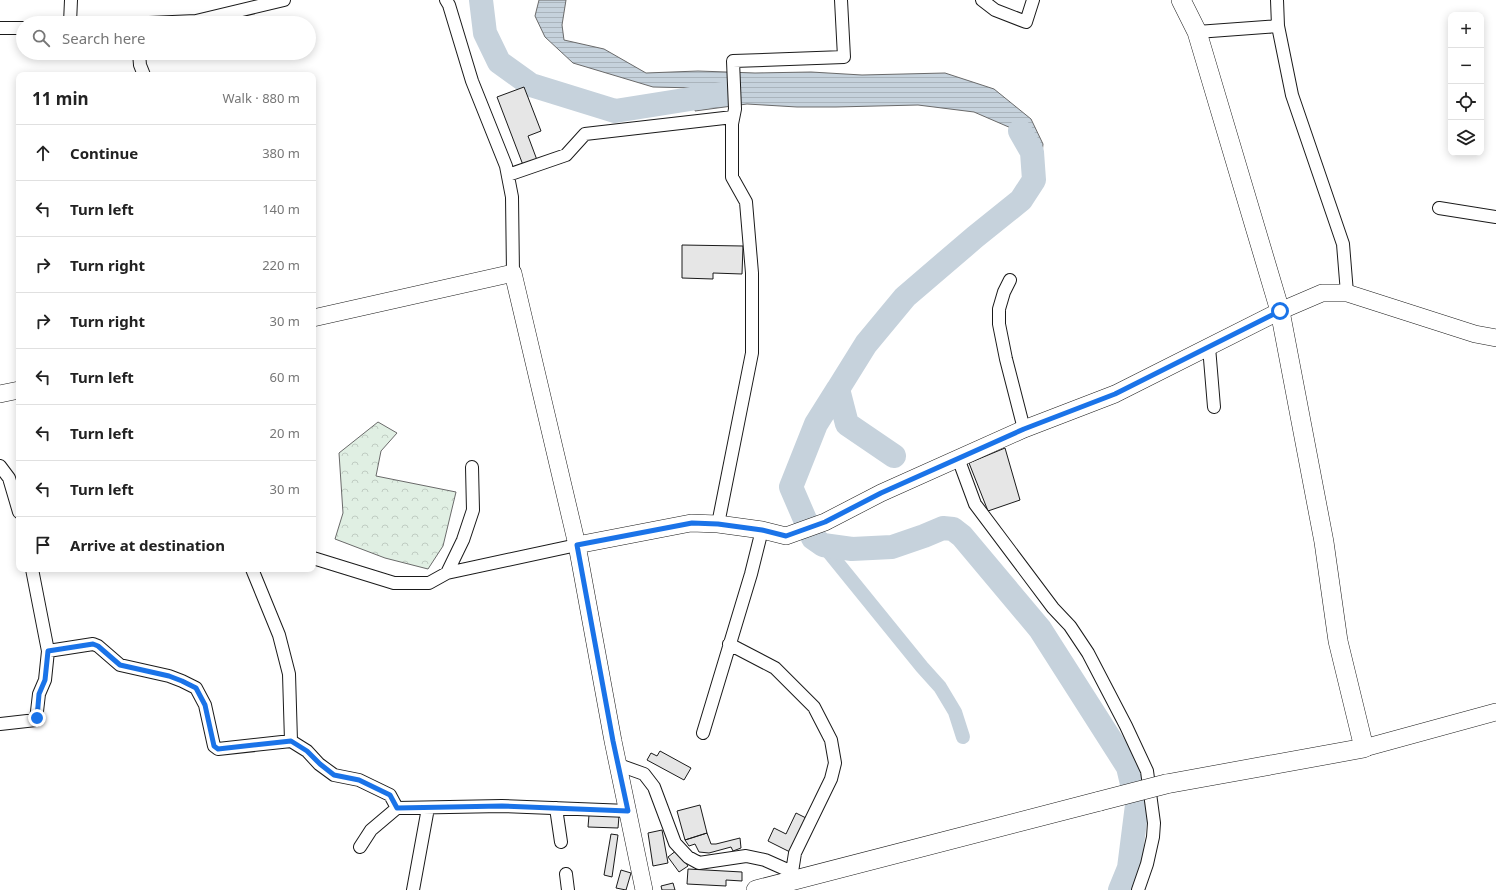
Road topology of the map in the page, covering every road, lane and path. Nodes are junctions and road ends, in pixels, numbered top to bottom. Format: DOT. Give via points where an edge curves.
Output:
graph roads {
  1 [pos="71,0"];
  2 [pos="284,0"];
  3 [pos="446,0"];
  4 [pos="840,0"];
  5 [pos="982,0"];
  6 [pos="1033,0"];
  7 [pos="1181,0"];
  8 [pos="1277,0"];
  9 [pos="70,16"];
  10 [pos="217,16"];
  11 [pos="1278,26"];
  12 [pos="0,28"];
  13 [pos="16,28"];
  14 [pos="1197,32"];
  15 [pos="140,60"];
  16 [pos="143,72"];
  17 [pos="734,113"];
  18 [pos="508,175"];
  19 [pos="1440,208"];
  20 [pos="1496,216"];
  21 [pos="513,273"];
  22 [pos="1010,280"];
  23 [pos="1347,293"];
  24 [pos="1280,311"];
  25 [pos="316,317"];
  26 [pos="1496,338"];
  27 [pos="1209,346"];
  28 [pos="16,391"];
  29 [pos="0,394"];
  30 [pos="1214,407"];
  31 [pos="1024,429"];
  32 [pos="958,458"];
  33 [pos="0,466"];
  34 [pos="472,467"];
  35 [pos="16,501"];
  36 [pos="718,524"];
  37 [pos="762,530"];
  38 [pos="577,545"];
  39 [pos="316,559"];
  40 [pos="33,572"];
  41 [pos="253,572"];
  42 [pos="447,573"];
  43 [pos="729,644"];
  44 [pos="48,651"];
  45 [pos="1496,712"];
  46 [pos="0,724"];
  47 [pos="703,733"];
  48 [pos="291,741"];
  49 [pos="1364,748"];
  50 [pos="619,765"];
  51 [pos="397,808"];
  52 [pos="428,808"];
  53 [pos="556,808"];
  54 [pos="628,811"];
  55 [pos="561,842"];
  56 [pos="360,847"];
  57 [pos="566,874"];
  58 [pos="795,881"];
  59 [pos="413,890"];
  60 [pos="568,890"];
  61 [pos="644,890"];
  62 [pos="756,890"];
  63 [pos="1138,890"];
  1 -- 9 [label="street"];
  2 -- 10 [label="street"];
  3 -- 18 [label="street" via="472,81"];
  4 -- 17 [label="street" via="844,57 733,61"];
  5 -- 6 [label="street" via="995,10 1026,22"];
  7 -- 14 [label="main road"];
  8 -- 11 [label="street"];
  11 -- 14 [label="street"];
  11 -- 23 [label="street" via="1292,95 1343,244"];
  12 -- 13 [label="street"];
  14 -- 24 [label="main road"];
  15 -- 16 [label="street"];
  17 -- 18 [label="street" via="585,134 566,156"];
  17 -- 36 [label="street" via="732,177 746,202 752,273 752,353"];
  18 -- 21 [label="street" via="512,197"];
  19 -- 20 [label="street"];
  21 -- 25 [label="street"];
  21 -- 38 [label="street"];
  22 -- 31 [label="street" via="999,310 999,324"];
  23 -- 24 [label="street" via="1322,293"];
  23 -- 26 [label="street" via="1475,334"];
  24 -- 27 [label="street"];
  24 -- 49 [label="main road" via="1324,542 1338,641"];
  27 -- 30 [label="street"];
  27 -- 31 [label="street" via="1115,394"];
  28 -- 29 [label="street"];
  31 -- 32 [label="street"];
  32 -- 37 [label="street" via="825,522 786,536"];
  32 -- 63 [label="street" via="975,504 1088,653 1146,771 1154,838"];
  33 -- 35 [label="street" via="10,478"];
  34 -- 42 [label="street" via="473,510 463,540"];
  36 -- 37 [label="street"];
  36 -- 38 [label="street" via="692,523"];
  37 -- 43 [label="street"];
  38 -- 42 [label="street"];
  38 -- 50 [label="street"];
  39 -- 42 [label="street" via="394,583 429,583"];
  40 -- 44 [label="street"];
  41 -- 48 [label="street" via="279,634 288,674"];
  43 -- 47 [label="street"];
  43 -- 58 [label="street" via="775,668 814,707 831,740 836,763 831,779 795,853"];
  44 -- 46 [label="street" via="45,680 39,694 36,720"];
  44 -- 48 [label="street" via="93,644 120,665 169,676 196,688 205,705 215,748"];
  45 -- 49 [label="street"];
  48 -- 51 [label="street" via="307,751 334,775 359,780 390,795"];
  49 -- 58 [label="main road, bridge" via="1166,784"];
  50 -- 54 [label="street"];
  50 -- 58 [label="street" via="644,774 654,787 675,843 688,856 699,863 746,856 765,860"];
  51 -- 52 [label="street"];
  51 -- 56 [label="street" via="371,830"];
  52 -- 53 [label="street"];
  52 -- 59 [label="street"];
  53 -- 54 [label="street"];
  53 -- 55 [label="street"];
  54 -- 61 [label="street"];
  57 -- 60 [label="street"];
  58 -- 62 [label="main road"];
}
